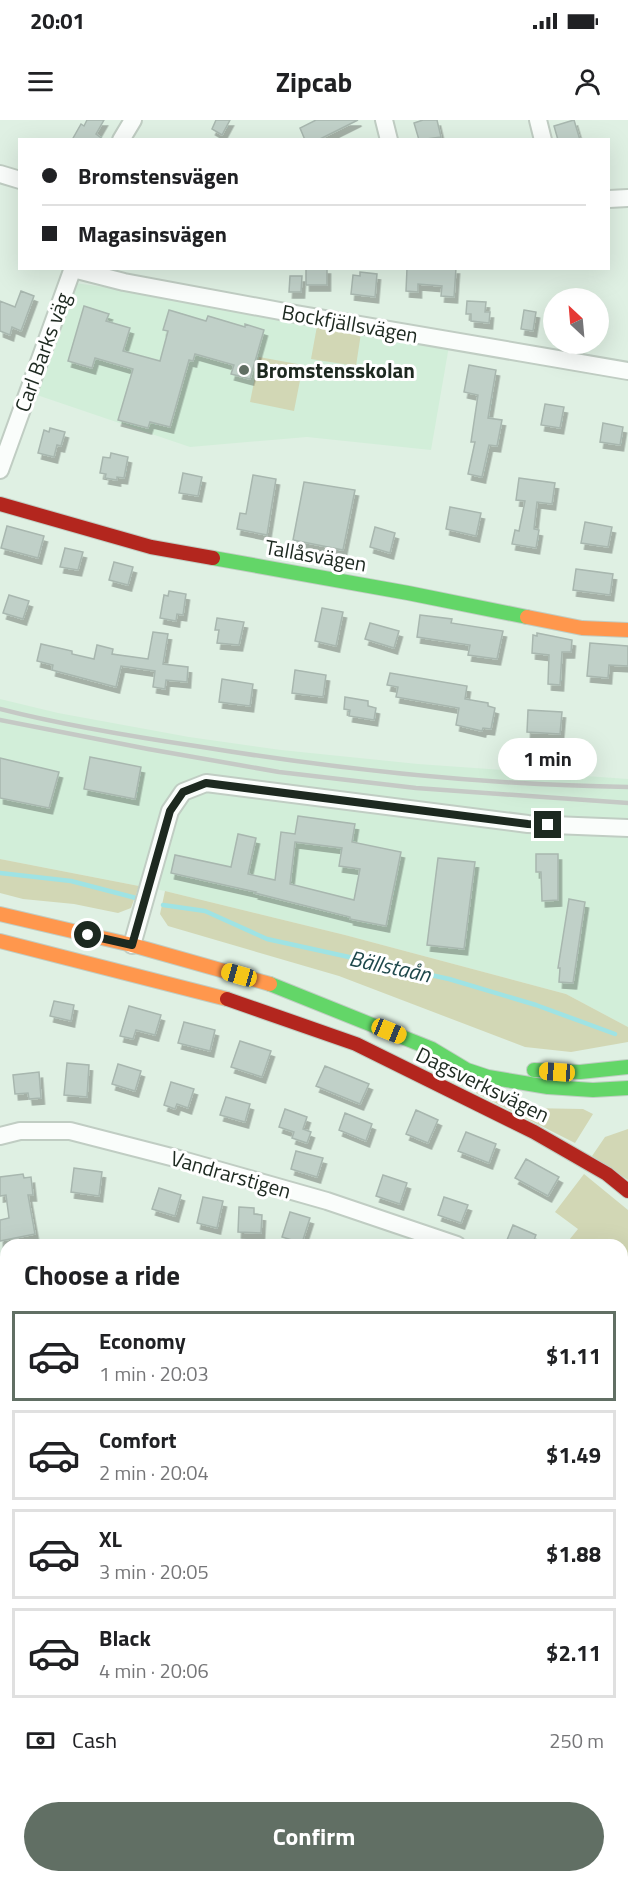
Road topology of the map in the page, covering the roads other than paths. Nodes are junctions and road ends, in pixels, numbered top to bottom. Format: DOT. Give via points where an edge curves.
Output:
graph roads {
  1 [pos="133,120"];
  2 [pos="384,120"];
  3 [pos="538,120"];
  4 [pos="122,138"];
  5 [pos="388,138"];
  6 [pos="542,138"];
  7 [pos="0,174"];
  8 [pos="18,179"];
  9 [pos="628,198"];
  10 [pos="610,199"];
  11 [pos="73,270"];
  12 [pos="77,270"];
  13 [pos="628,370"];
  14 [pos="0,470"];
  15 [pos="0,504"];
  16 [pos="628,630"];
  17 [pos="628,828"];
  18 [pos="0,914"];
  19 [pos="0,941"];
  20 [pos="132,945"];
  21 [pos="432,1049"];
  22 [pos="477,1058"];
  23 [pos="525,1068"];
  24 [pos="625,1068"];
  25 [pos="628,1088"];
  26 [pos="0,1136"];
  27 [pos="628,1191"];
  28 [pos="439,1239"];
  1 -- 4 [label="street"];
  2 -- 5 [label="street"];
  3 -- 6 [label="street"];
  7 -- 8 [label="street"];
  9 -- 10 [label="street"];
  11 -- 14 [label="street, Carl Barks väg"];
  12 -- 13 [label="street, Bockfjällsvägen" via="296,314"];
  15 -- 16 [label="street, Tallåsvägen" via="151,548 582,628"];
  17 -- 20 [label="street" via="528,824 206,783 183,792 170,811"];
  18 -- 20 [label="street"];
  19 -- 27 [label="street, Dagsverksvägen" via="218,996 356,1044 534,1132 607,1174"];
  20 -- 21 [label="street" via="281,987"];
  21 -- 22 [label="street"];
  21 -- 25 [label="street" via="467,1070 520,1084 593,1090"];
  23 -- 24 [label="street" via="580,1072"];
  24 -- 25 [label="street"];
  26 -- 28 [label="street, Vandrarstigen" via="20,1131 70,1131 327,1201"];
}
